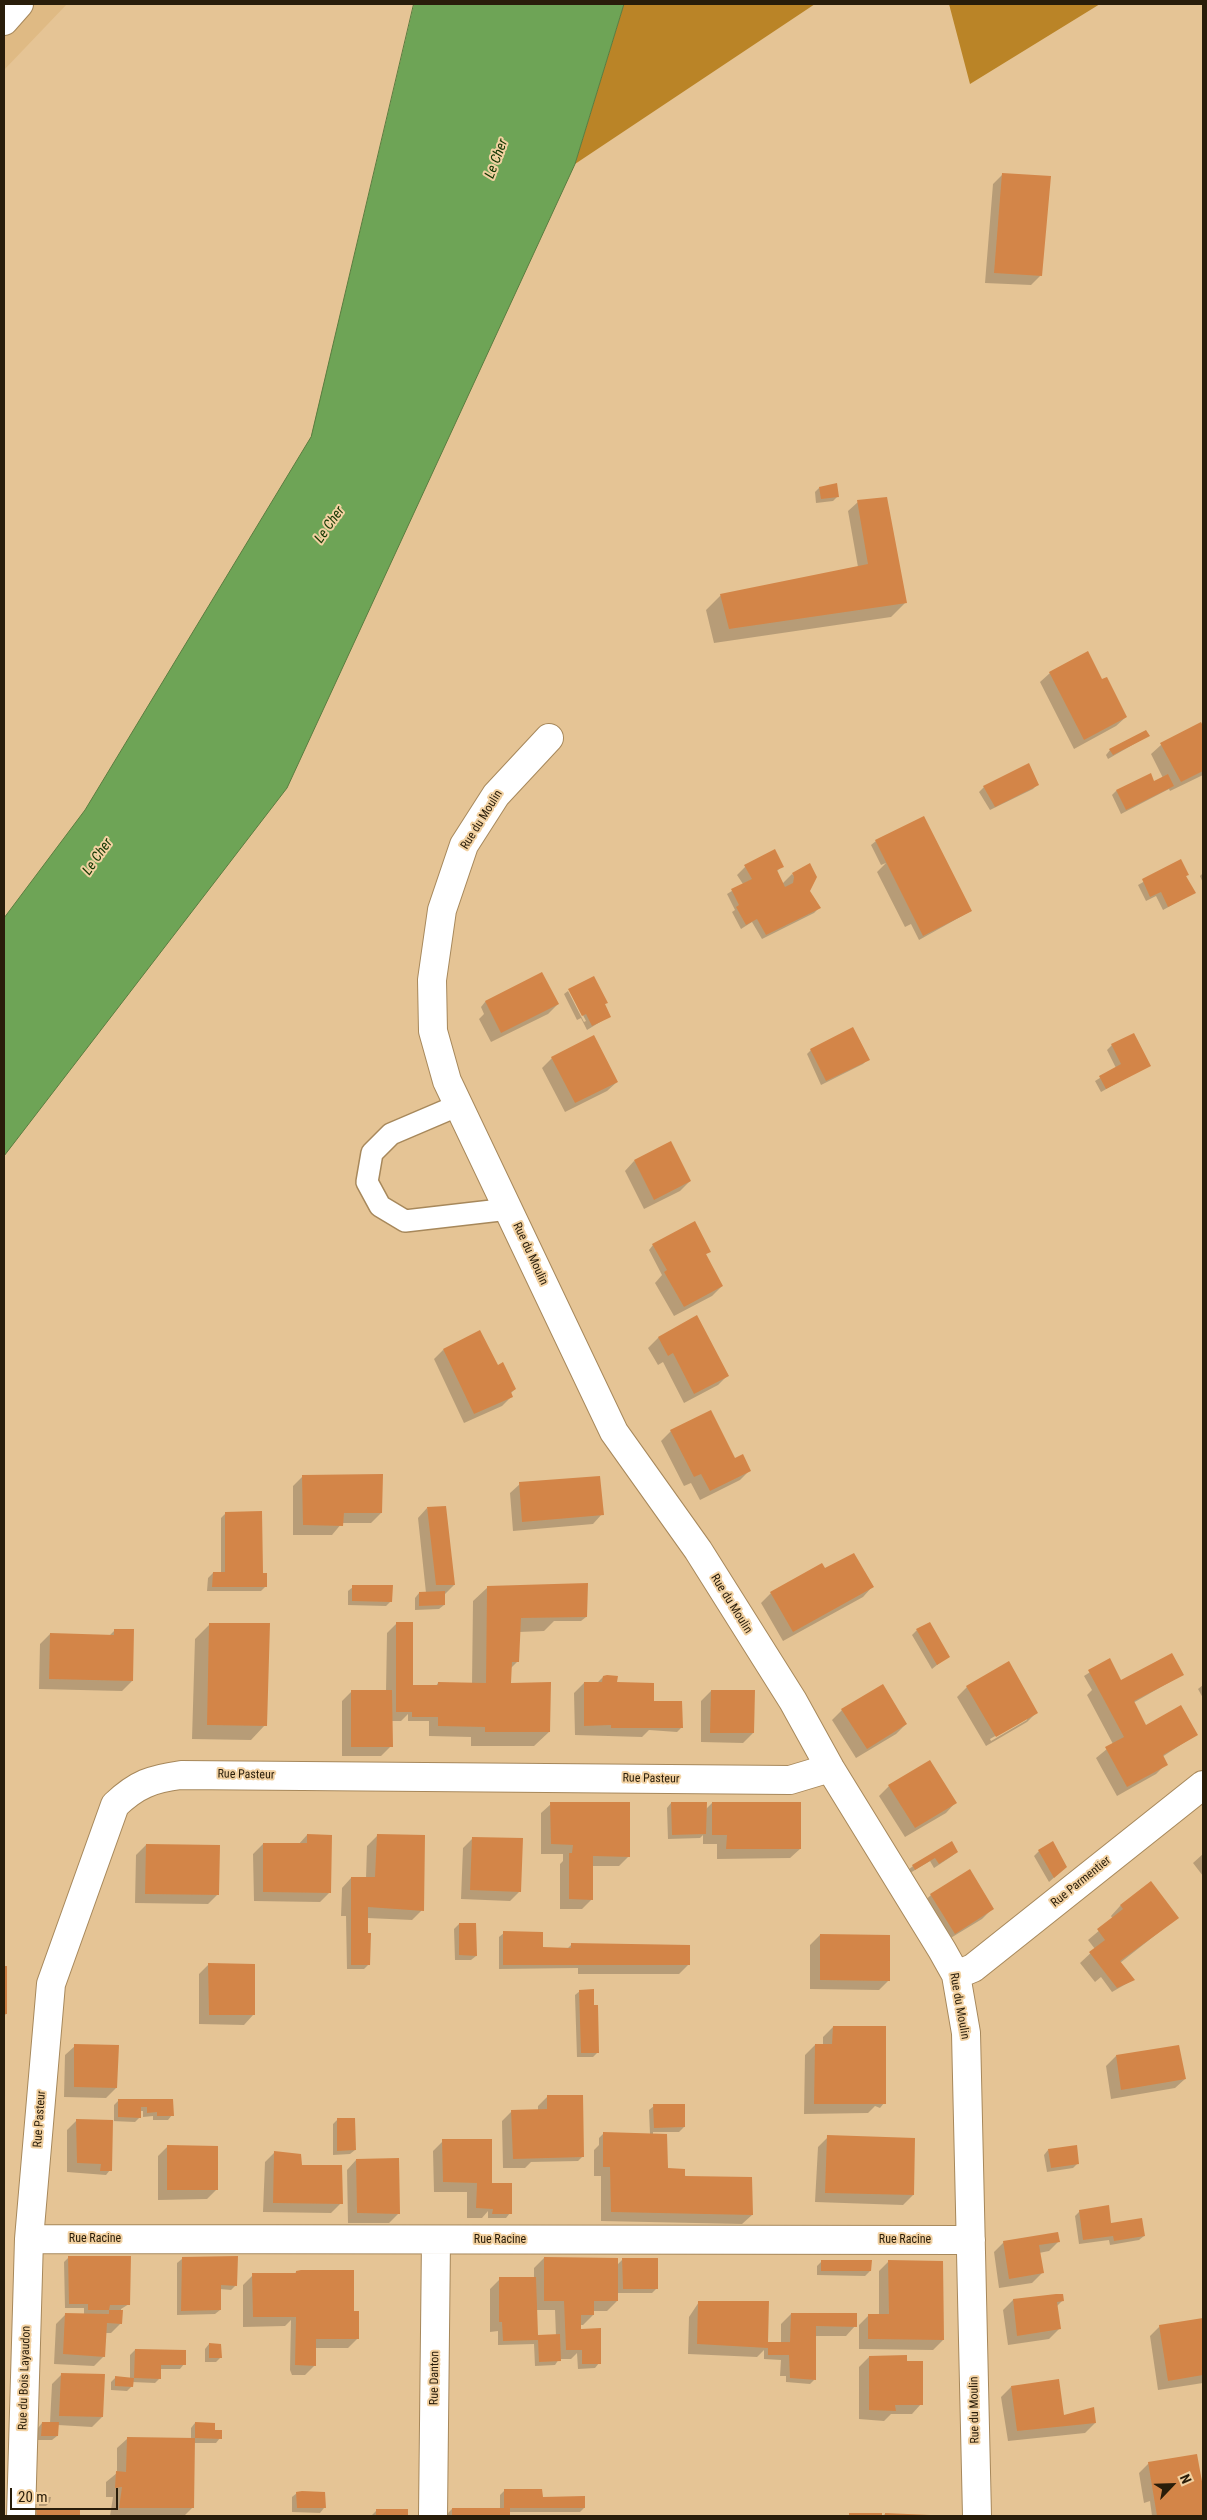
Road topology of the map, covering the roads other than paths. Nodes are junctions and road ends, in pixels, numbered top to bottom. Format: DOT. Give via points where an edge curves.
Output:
graph roads {
  1 [pos="19,4"];
  2 [pos="4,21"];
  3 [pos="549,738"];
  4 [pos="459,1105"];
  5 [pos="509,1209"];
  6 [pos="830,1768"];
  7 [pos="1203,1785"];
  8 [pos="956,1975"];
  9 [pos="29,2239"];
  10 [pos="436,2240"];
  11 [pos="971,2240"];
  12 [pos="21,2516"];
  13 [pos="433,2516"];
  14 [pos="977,2516"];
  1 -- 2 [label="street"];
  3 -- 4 [label="street, Rue du Moulin" via="490,803 464,845 442,910 432,980 433,1031 447,1081"];
  4 -- 5 [label="street, Rue du Moulin"];
  4 -- 5 [label="lane" via="391,1134 372,1154 367,1182 380,1206 405,1220"];
  5 -- 6 [label="street, Rue du Moulin" via="614,1432 698,1550 793,1701"];
  6 -- 8 [label="street, Rue du Moulin"];
  6 -- 9 [label="street, Rue Pasteur" via="790,1780 181,1774 154,1778 131,1790 115,1805 51,1984"];
  7 -- 8 [label="street, Rue Parmentier" via="973,1968"];
  8 -- 11 [label="street, Rue du Moulin" via="966,2033"];
  9 -- 10 [label="street, Rue Racine"];
  9 -- 12 [label="street, Rue du Bois Layaudon"];
  10 -- 11 [label="street, Rue Racine"];
  10 -- 13 [label="street, Rue Danton"];
  11 -- 14 [label="street, Rue du Moulin"];
}
